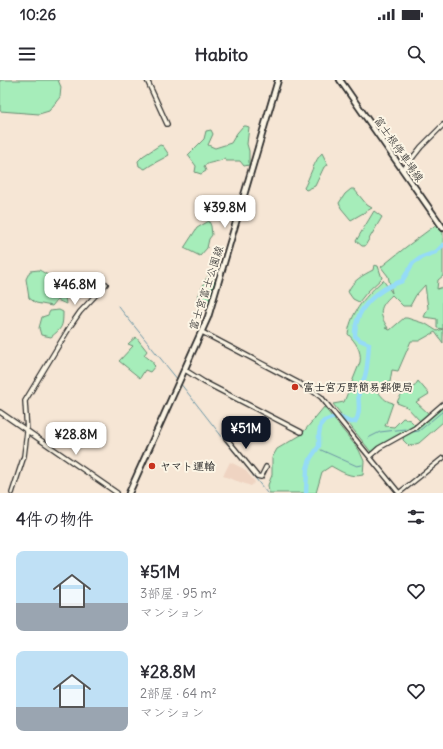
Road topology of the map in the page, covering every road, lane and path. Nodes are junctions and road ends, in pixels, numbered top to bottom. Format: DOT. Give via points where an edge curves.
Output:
graph roads {
  1 [pos="147,80"];
  2 [pos="278,80"];
  3 [pos="340,80"];
  4 [pos="167,124"];
  5 [pos="443,125"];
  6 [pos="403,170"];
  7 [pos="443,228"];
  8 [pos="106,284"];
  9 [pos="202,332"];
  10 [pos="185,370"];
  11 [pos="443,404"];
  12 [pos="0,412"];
  13 [pos="27,432"];
  14 [pos="302,432"];
  15 [pos="226,438"];
  16 [pos="370,456"];
  17 [pos="443,458"];
  18 [pos="266,467"];
  19 [pos="12,493"];
  20 [pos="117,493"];
  21 [pos="129,493"];
  22 [pos="399,493"];
  1 -- 4 [label="street"];
  2 -- 9 [label="main road, 富士宮富士公園線"];
  3 -- 6 [label="main road, 富士根停車場線"];
  5 -- 6 [label="street" via="418,150"];
  6 -- 7 [label="main road, 富士根停車場線"];
  8 -- 13 [label="street" via="80,312 25,401"];
  9 -- 10 [label="main road, 富士宮富士公園線"];
  9 -- 16 [label="street" via="310,388 327,403"];
  10 -- 14 [label="street"];
  10 -- 21 [label="main road, 富士宮富士公園線"];
  11 -- 16 [label="street" via="415,428 379,448"];
  12 -- 13 [label="street"];
  13 -- 19 [label="street" via="24,456"];
  13 -- 20 [label="street"];
  15 -- 18 [label="street" via="257,476 261,477"];
  16 -- 22 [label="street"];
  17 -- 22 [label="street"];
}
